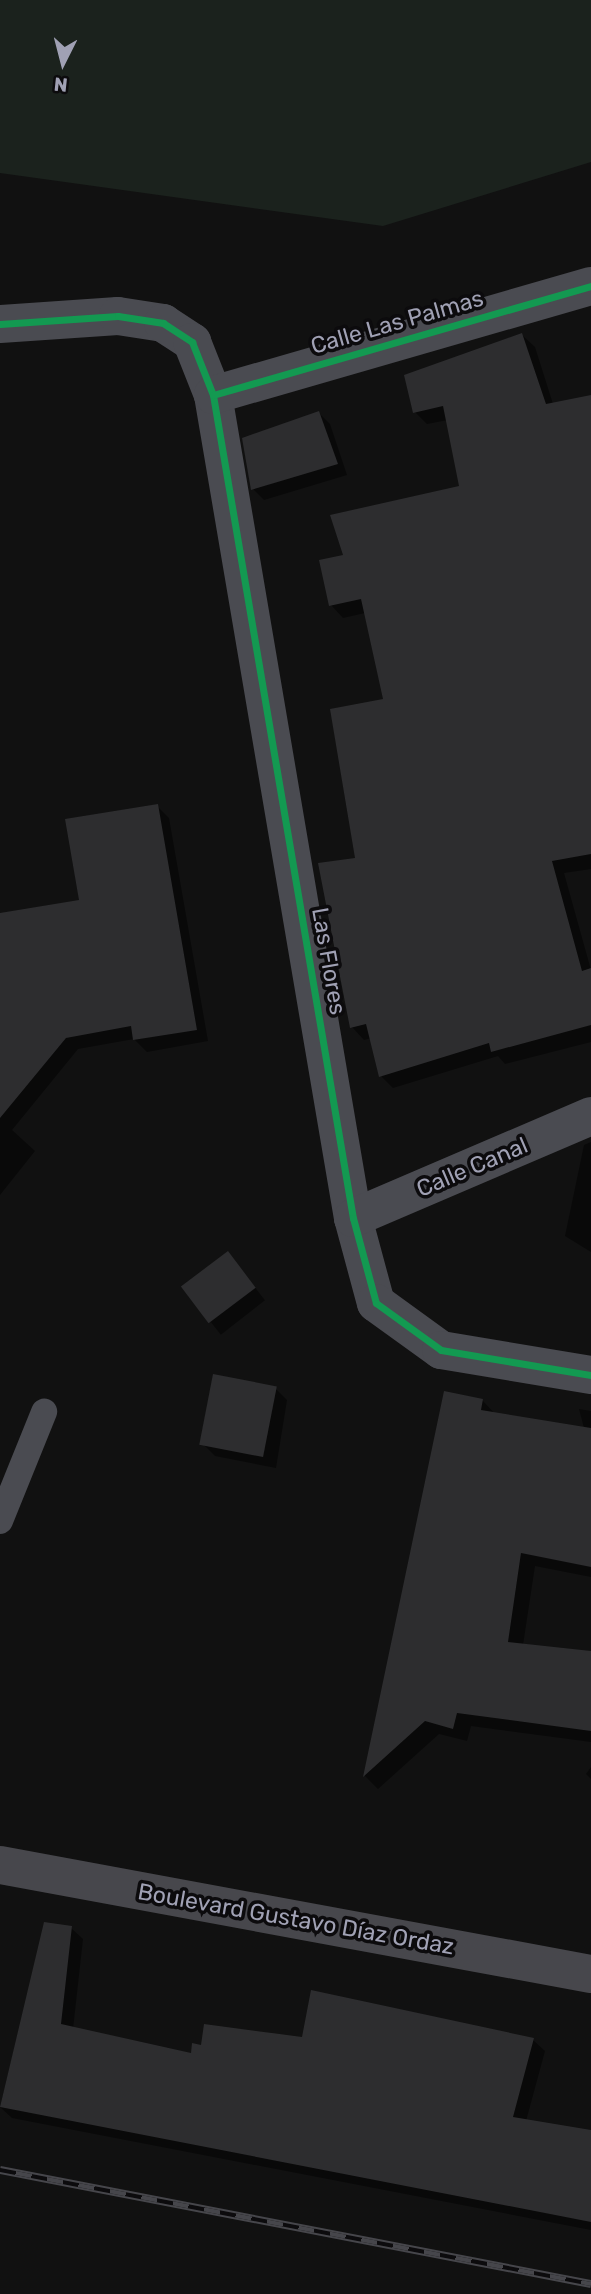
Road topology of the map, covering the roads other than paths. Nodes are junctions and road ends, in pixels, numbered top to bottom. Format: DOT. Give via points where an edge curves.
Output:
graph roads {
  1 [pos="591,286"];
  2 [pos="0,324"];
  3 [pos="213,395"];
  4 [pos="591,1116"];
  5 [pos="353,1219"];
  6 [pos="591,1375"];
  7 [pos="44,1412"];
  8 [pos="0,1521"];
  9 [pos="0,1864"];
  10 [pos="591,1974"];
  1 -- 3 [label="street, Calle Las Palmas"];
  2 -- 3 [label="street, Las Flores" via="118,316 163,323 192,342"];
  3 -- 5 [label="street, Las Flores"];
  4 -- 5 [label="street, Calle Canal"];
  5 -- 6 [label="street, Las Flores" via="376,1303 442,1350"];
  7 -- 8 [label="lane"];
  9 -- 10 [label="main road, Boulevard Gustavo Díaz Ordaz"];
}
